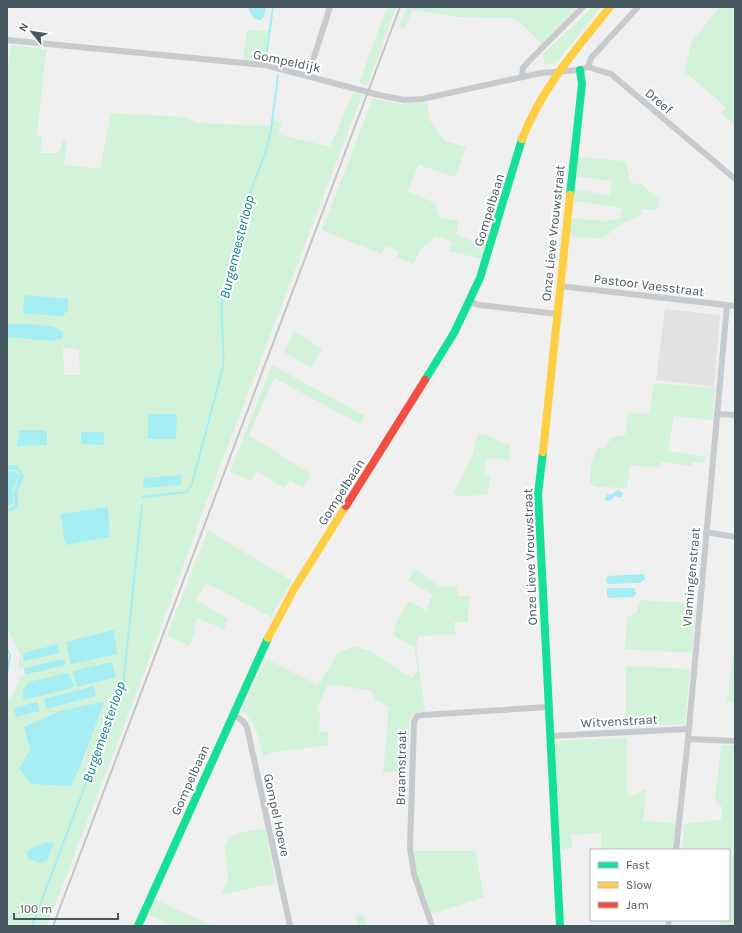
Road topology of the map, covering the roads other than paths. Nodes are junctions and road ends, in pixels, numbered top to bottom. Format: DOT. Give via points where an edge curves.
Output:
graph roads {
  1 [pos="330,7"];
  2 [pos="583,7"];
  3 [pos="610,7"];
  4 [pos="638,7"];
  5 [pos="7,40"];
  6 [pos="588,67"];
  7 [pos="580,70"];
  8 [pos="559,72"];
  9 [pos="308,76"];
  10 [pos="522,77"];
  11 [pos="735,179"];
  12 [pos="560,286"];
  13 [pos="470,302"];
  14 [pos="727,305"];
  15 [pos="735,306"];
  16 [pos="557,314"];
  17 [pos="717,414"];
  18 [pos="735,415"];
  19 [pos="706,532"];
  20 [pos="735,537"];
  21 [pos="548,708"];
  22 [pos="232,715"];
  23 [pos="689,729"];
  24 [pos="550,736"];
  25 [pos="688,739"];
  26 [pos="735,741"];
  27 [pos="676,849"];
  28 [pos="138,926"];
  29 [pos="290,926"];
  30 [pos="432,926"];
  31 [pos="560,926"];
  1 -- 9 [label="street"];
  2 -- 10 [label="street" via="529,61 523,68"];
  3 -- 8 [label="street, Gompelbaan"];
  4 -- 6 [label="street" via="591,58"];
  5 -- 9 [label="street, Gompeldijk" via="265,65"];
  6 -- 7 [label="street"];
  6 -- 11 [label="street, Dreef" via="611,74"];
  7 -- 8 [label="street"];
  7 -- 12 [label="street, Onze Lieve Vrouwstraat" via="582,80"];
  8 -- 10 [label="street, Gompeldijk"];
  8 -- 13 [label="street, Gompelbaan" via="535,109 525,131 484,266"];
  9 -- 10 [label="street, Gompeldijk" via="404,100 422,99"];
  12 -- 14 [label="street, Pastoor Vaesstraat"];
  12 -- 16 [label="street, Onze Lieve Vrouwstraat"];
  13 -- 16 [label="street"];
  13 -- 22 [label="street, Gompelbaan" via="442,354 294,589"];
  14 -- 15 [label="street, Pastoor Vaesstraat"];
  14 -- 17 [label="street, Vlamingenstraat"];
  16 -- 21 [label="street, Onze Lieve Vrouwstraat" via="538,494"];
  17 -- 18 [label="street"];
  17 -- 19 [label="street, Vlamingenstraat"];
  19 -- 20 [label="street"];
  19 -- 23 [label="street, Vlamingenstraat"];
  21 -- 24 [label="street, Onze Lieve Vrouwstraat"];
  21 -- 30 [label="street, Braamstraat" via="417,716 414,722 410,848 414,874"];
  22 -- 28 [label="street, Gompelbaan"];
  22 -- 29 [label="street, Gompel Hoeve" via="242,720 247,727"];
  23 -- 24 [label="street, Witvenstraat"];
  23 -- 25 [label="street, Vlamingenstraat"];
  24 -- 31 [label="street, Onze Lieve Vrouwstraat"];
  25 -- 26 [label="street"];
  25 -- 27 [label="street, Vlamingenstraat"];
}
